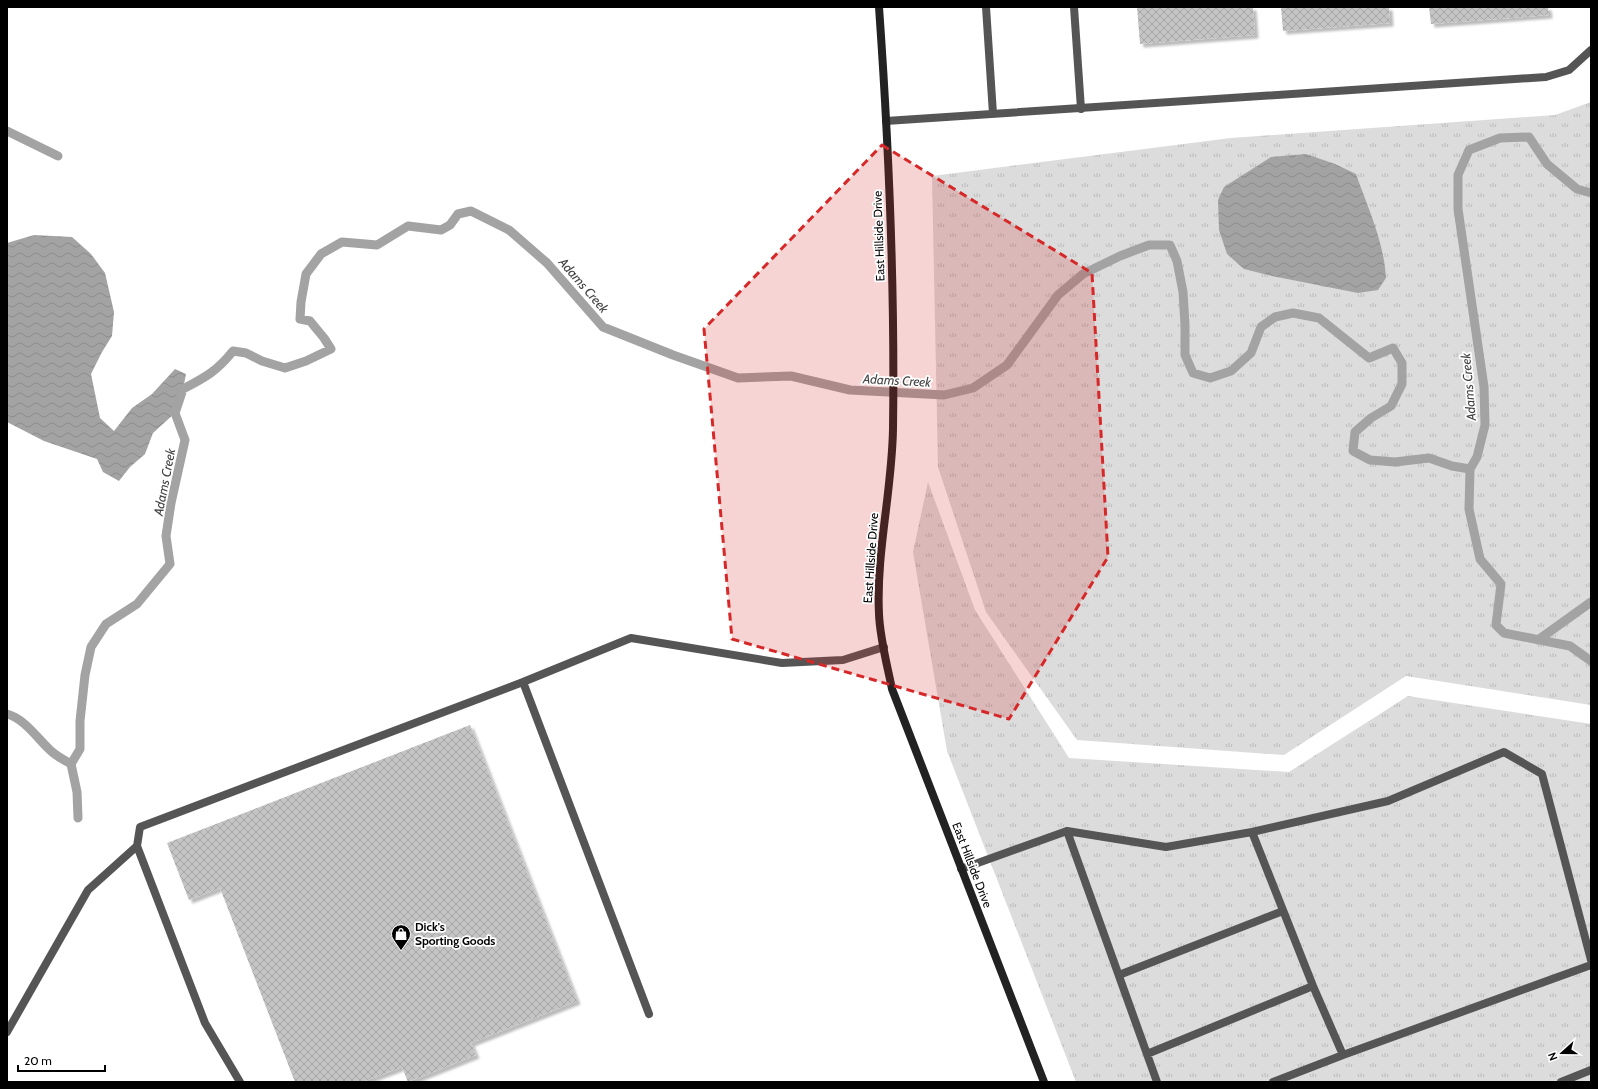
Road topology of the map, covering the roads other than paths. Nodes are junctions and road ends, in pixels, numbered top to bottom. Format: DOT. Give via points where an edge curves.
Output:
graph roads {
  1 [pos="879,7"];
  2 [pos="986,7"];
  3 [pos="1074,7"];
  4 [pos="1591,50"];
  5 [pos="1081,108"];
  6 [pos="993,114"];
  7 [pos="886,121"];
  8 [pos="884,647"];
  9 [pos="523,682"];
  10 [pos="1067,831"];
  11 [pos="1252,832"];
  12 [pos="137,846"];
  13 [pos="961,869"];
  14 [pos="1283,911"];
  15 [pos="1591,960"];
  16 [pos="1591,965"];
  17 [pos="1119,976"];
  18 [pos="1313,986"];
  19 [pos="649,1014"];
  20 [pos="7,1032"];
  21 [pos="1147,1054"];
  22 [pos="1344,1055"];
  23 [pos="1591,1070"];
  24 [pos="240,1082"];
  25 [pos="1044,1082"];
  26 [pos="1157,1082"];
  27 [pos="1273,1082"];
  28 [pos="1561,1082"];
  1 -- 7 [label="street, East Hillside Drive"];
  2 -- 6 [label="lane"];
  3 -- 5 [label="lane"];
  4 -- 5 [label="lane" via="1569,70 1546,77"];
  5 -- 6 [label="lane"];
  6 -- 7 [label="lane"];
  7 -- 8 [label="street, East Hillside Drive" via="894,341 893,446 879,614"];
  8 -- 9 [label="lane" via="843,660 782,663 631,638"];
  8 -- 13 [label="street, East Hillside Drive" via="892,688"];
  9 -- 12 [label="lane" via="140,827"];
  9 -- 19 [label="lane"];
  10 -- 11 [label="lane" via="1166,847"];
  10 -- 13 [label="lane"];
  10 -- 17 [label="lane"];
  11 -- 14 [label="lane"];
  11 -- 15 [label="lane" via="1388,801 1504,752 1542,774"];
  12 -- 20 [label="lane" via="88,890"];
  12 -- 24 [label="lane" via="205,1023"];
  13 -- 25 [label="street, East Hillside Drive"];
  14 -- 17 [label="lane"];
  14 -- 18 [label="lane"];
  16 -- 22 [label="lane"];
  17 -- 21 [label="lane"];
  18 -- 21 [label="lane"];
  18 -- 22 [label="lane"];
  21 -- 26 [label="lane"];
  22 -- 27 [label="lane"];
  23 -- 28 [label="lane"];
}
